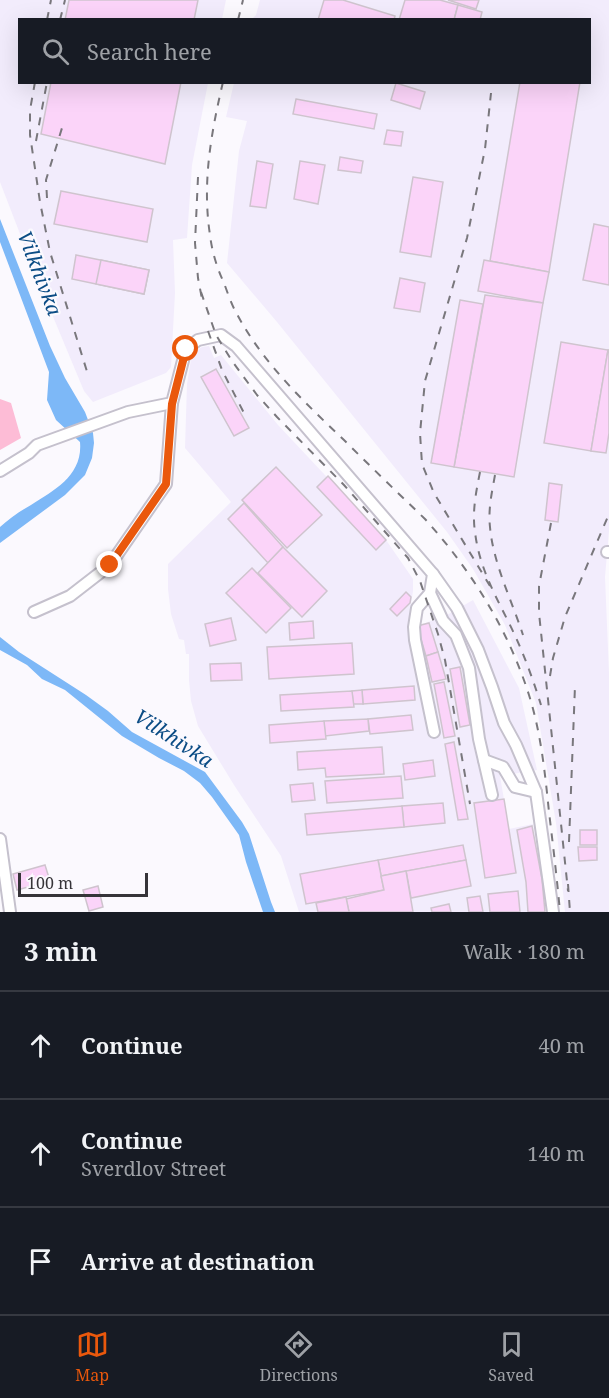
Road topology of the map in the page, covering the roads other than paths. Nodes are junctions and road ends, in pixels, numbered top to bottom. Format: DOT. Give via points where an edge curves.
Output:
graph roads {
  1 [pos="172,404"];
  2 [pos="0,471"];
  3 [pos="433,574"];
  4 [pos="430,593"];
  5 [pos="34,612"];
  6 [pos="434,732"];
  7 [pos="483,760"];
  8 [pos="536,792"];
  9 [pos="492,795"];
  10 [pos="0,839"];
  11 [pos="10,912"];
  12 [pos="553,912"];
  1 -- 2 [label="street" via="128,412 37,445"];
  1 -- 3 [label="street" via="186,349 198,340 221,335 236,346"];
  1 -- 5 [label="street" via="166,484 110,565 70,596"];
  3 -- 4 [label="street"];
  3 -- 8 [label="street" via="457,608 478,650 504,723"];
  4 -- 6 [label="street" via="417,608 414,627"];
  4 -- 7 [label="street" via="443,621 456,635 469,668"];
  7 -- 8 [label="street" via="503,767 515,787"];
  7 -- 9 [label="street"];
  8 -- 12 [label="street"];
  10 -- 11 [label="street"];
}
